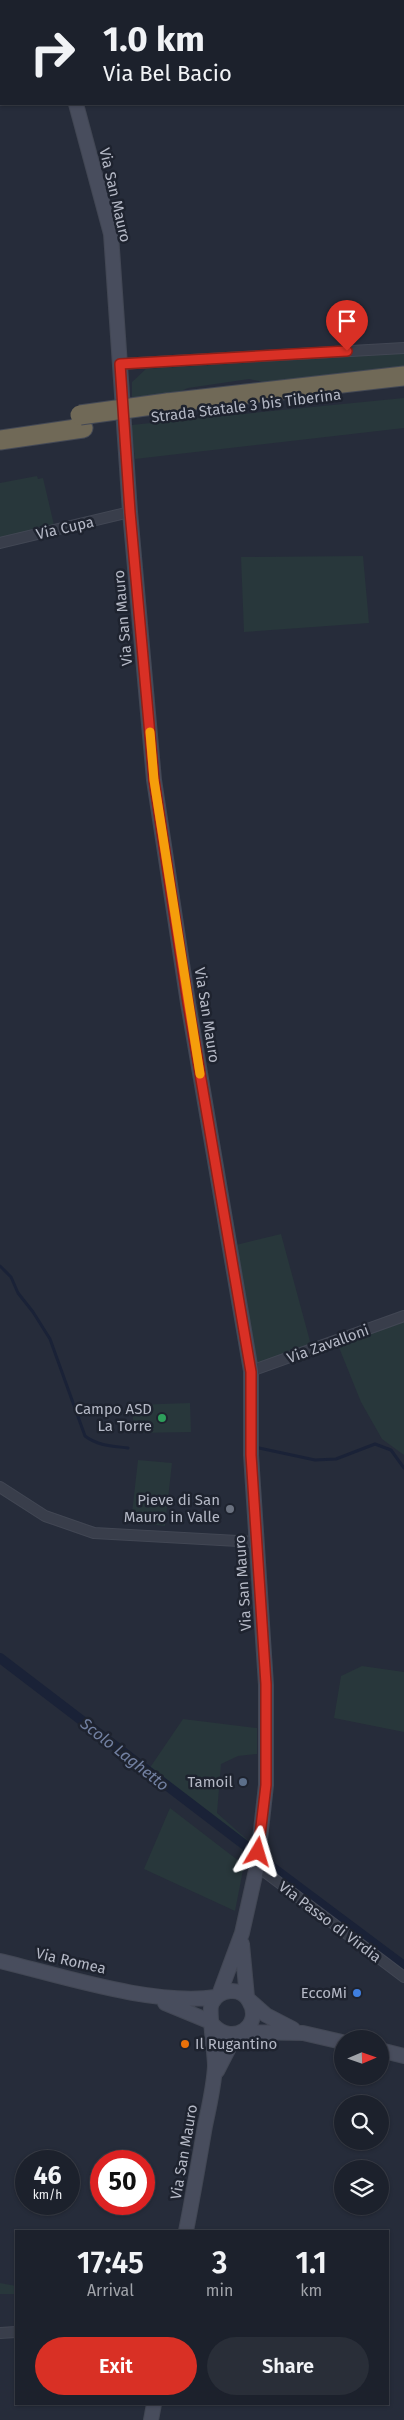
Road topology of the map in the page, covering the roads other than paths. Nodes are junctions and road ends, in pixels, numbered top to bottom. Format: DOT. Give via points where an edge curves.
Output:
graph roads {
  1 [pos="76,105"];
  2 [pos="404,348"];
  3 [pos="120,364"];
  4 [pos="404,376"];
  5 [pos="404,388"];
  6 [pos="168,409"];
  7 [pos="81,421"];
  8 [pos="0,428"];
  9 [pos="0,440"];
  10 [pos="130,512"];
  11 [pos="0,543"];
  12 [pos="404,1316"];
  13 [pos="251,1372"];
  14 [pos="0,1487"];
  15 [pos="257,1542"];
  16 [pos="257,1866"];
  17 [pos="242,1933"];
  18 [pos="0,1961"];
  19 [pos="404,1978"];
  20 [pos="135,1993"];
  21 [pos="218,1996"];
  22 [pos="248,1999"];
  23 [pos="212,2024"];
  24 [pos="239,2033"];
  25 [pos="303,2033"];
  26 [pos="334,2040"];
  27 [pos="389,2052"];
  28 [pos="404,2056"];
  29 [pos="214,2079"];
  30 [pos="186,2230"];
  31 [pos="15,2332"];
  32 [pos="0,2333"];
  33 [pos="154,2405"];
  34 [pos="152,2420"];
  1 -- 3 [label="main road, Via San Mauro" via="111,234"];
  2 -- 3 [label="street"];
  3 -- 10 [label="main road, Via San Mauro"];
  4 -- 6 [label="highway, Strada Statale 3 bis Tiberina"];
  5 -- 6 [label="highway, Strada Statale 3 bis Tiberina"];
  6 -- 7 [label="highway, Strada Statale 3 bis Tiberina, bridge"];
  7 -- 8 [label="highway, Strada Statale 3 bis Tiberina"];
  7 -- 9 [label="highway, Strada Statale 3 bis Tiberina"];
  10 -- 11 [label="street, Via Cupa"];
  10 -- 13 [label="main road, Via San Mauro" via="154,780 188,1003"];
  12 -- 13 [label="street, Via Zavalloni"];
  13 -- 15 [label="main road, Via San Mauro" via="251,1455"];
  14 -- 15 [label="street" via="45,1516 94,1533"];
  15 -- 16 [label="main road, Via San Mauro" via="266,1684 266,1785"];
  16 -- 17 [label="main road, Via San Mauro"];
  16 -- 19 [label="street, Via Passo di Virdia"];
  17 -- 21 [label="main road, Via San Mauro"];
  17 -- 22 [label="main road, Via San Mauro"];
  18 -- 20 [label="main road, Via Romea"];
  20 -- 21 [label="main road, Via Romea" via="190,2000"];
  20 -- 23 [label="main road, Via Romea" via="189,2011"];
  21 -- 22 [label="main road" via="236,1991"];
  21 -- 23 [label="main road" via="210,2009"];
  22 -- 24 [label="main road" via="252,2007 251,2022"];
  22 -- 25 [label="main road" via="278,2022"];
  23 -- 24 [label="main road" via="223,2033"];
  23 -- 29 [label="main road, Via San Mauro"];
  24 -- 25 [label="main road"];
  24 -- 29 [label="main road, Via San Mauro" via="221,2060"];
  25 -- 26 [label="main road"];
  27 -- 28 [label="main road"];
  29 -- 30 [label="main road, Via San Mauro"];
  31 -- 32 [label="street"];
  33 -- 34 [label="main road"];
}
